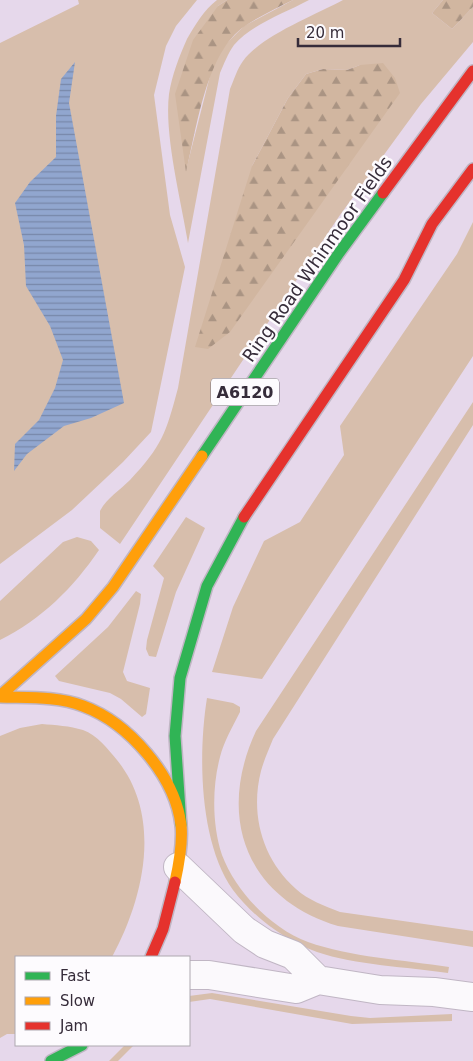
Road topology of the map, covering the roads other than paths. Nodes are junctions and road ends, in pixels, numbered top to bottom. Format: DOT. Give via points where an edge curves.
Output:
graph roads {
  1 [pos="473,71"];
  2 [pos="473,169"];
  3 [pos="0,697"];
  4 [pos="181,825"];
  5 [pos="178,867"];
  6 [pos="151,956"];
  7 [pos="190,975"];
  8 [pos="318,980"];
  9 [pos="473,997"];
  10 [pos="80,1046"];
  11 [pos="51,1061"];
  1 -- 3 [label="highway, Ring Road Whinmoor Fields / A6120" via="339,253 113,587 86,619"];
  2 -- 4 [label="highway" via="432,224 404,280 246,512 207,586 180,678 175,736"];
  3 -- 4 [label="highway" via="44,699 83,706 118,725 156,765 167,784"];
  4 -- 5 [label="highway"];
  5 -- 6 [label="highway" via="162,930"];
  5 -- 8 [label="street" via="244,930 265,944 293,955"];
  7 -- 8 [label="street" via="209,974 296,989"];
  8 -- 9 [label="street" via="380,990"];
  10 -- 11 [label="highway"];
}
